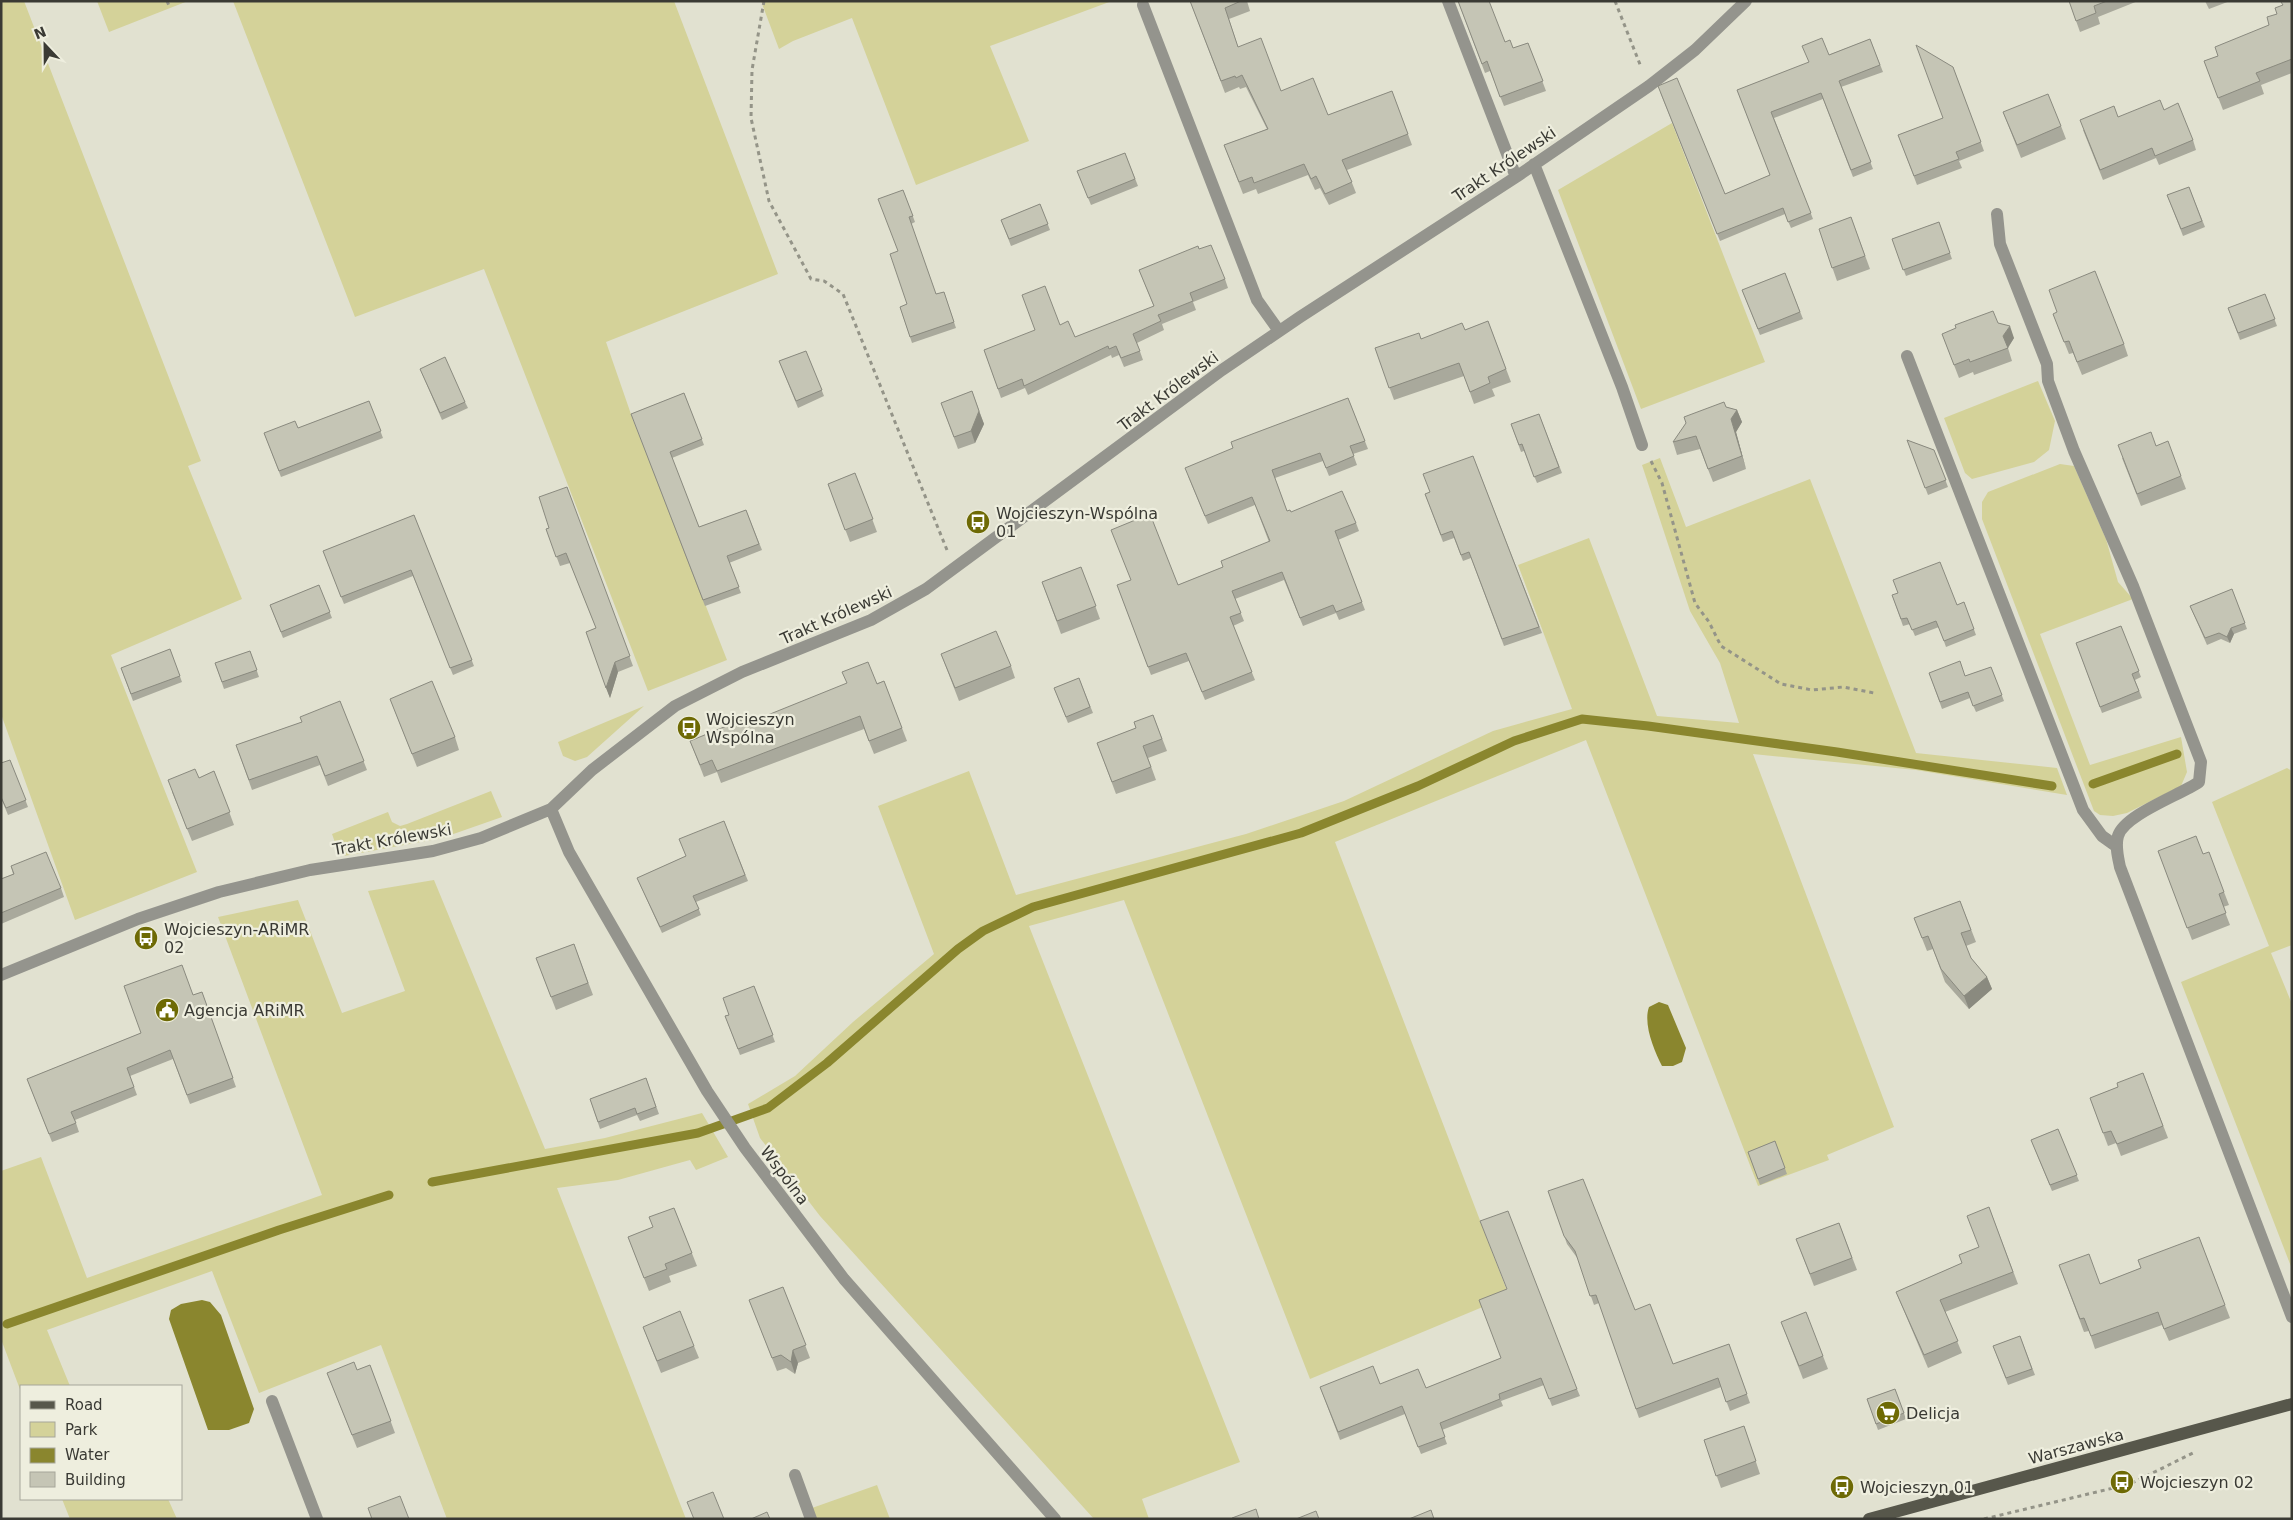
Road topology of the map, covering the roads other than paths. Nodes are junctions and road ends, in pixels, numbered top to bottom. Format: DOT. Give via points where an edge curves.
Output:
graph roads {
  1 [pos="1448,1"];
  2 [pos="1746,1"];
  3 [pos="1143,5"];
  4 [pos="1534,164"];
  5 [pos="1516,177"];
  6 [pos="1997,214"];
  7 [pos="1279,331"];
  8 [pos="1908,356"];
  9 [pos="1642,446"];
  10 [pos="551,809"];
  11 [pos="2116,846"];
  12 [pos="1,975"];
  13 [pos="2292,1317"];
  14 [pos="272,1401"];
  15 [pos="2292,1404"];
  16 [pos="794,1475"];
  17 [pos="317,1519"];
  18 [pos="811,1519"];
  19 [pos="1055,1519"];
  20 [pos="1869,1519"];
  1 -- 5 [label="street"];
  2 -- 4 [label="street, Trakt Królewski" via="1695,50 1649,86"];
  3 -- 7 [label="street" via="1257,300"];
  4 -- 5 [label="street, Trakt Królewski"];
  4 -- 9 [label="street"];
  5 -- 7 [label="street, Trakt Królewski"];
  6 -- 11 [label="street" via="2000,244 2046,364 2048,381 2074,452 2133,586 2202,762 2199,782 2137,814 2118,833"];
  7 -- 10 [label="street, Trakt Królewski" via="955,569 887,612 742,672 675,706 592,770"];
  8 -- 11 [label="street" via="2083,810 2102,836"];
  10 -- 12 [label="street, Trakt Królewski" via="481,838 433,851 310,870 219,892 138,919"];
  10 -- 19 [label="street, Wspólna" via="569,852 707,1090 745,1148 844,1279"];
  11 -- 13 [label="street" via="2120,867"];
  14 -- 17 [label="street"];
  15 -- 20 [label="main road, Warszawska"];
  16 -- 18 [label="street"];
}
